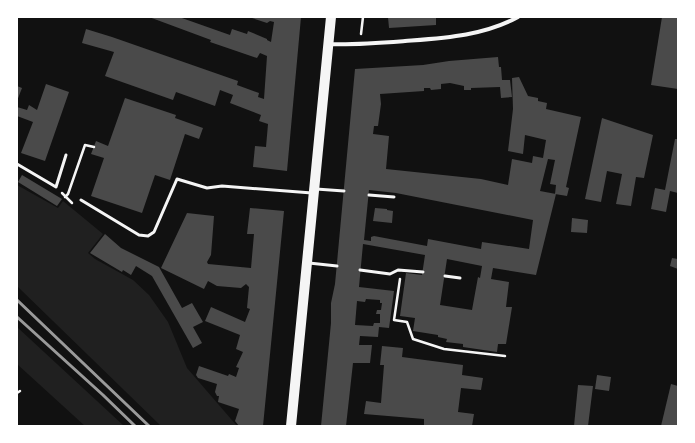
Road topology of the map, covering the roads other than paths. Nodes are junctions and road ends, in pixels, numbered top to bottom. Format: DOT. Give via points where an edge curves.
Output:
graph roads {
  1 [pos="331,17"];
  2 [pos="518,17"];
  3 [pos="328,44"];
  4 [pos="66,155"];
  5 [pos="17,164"];
  6 [pos="314,191"];
  7 [pos="344,191"];
  8 [pos="369,195"];
  9 [pos="394,198"];
  10 [pos="81,200"];
  11 [pos="307,263"];
  12 [pos="336,266"];
  13 [pos="360,270"];
  14 [pos="423,272"];
  15 [pos="445,276"];
  16 [pos="460,278"];
  17 [pos="291,426"];
  1 -- 3 [label="main road"];
  2 -- 3 [label="street" via="503,25 452,37"];
  3 -- 6 [label="main road"];
  4 -- 5 [label="lane" via="56,187"];
  6 -- 7 [label="lane"];
  6 -- 10 [label="lane" via="222,186 207,188 177,179 154,232 148,236 139,235"];
  6 -- 11 [label="main road"];
  8 -- 9 [label="lane"];
  11 -- 12 [label="lane"];
  11 -- 17 [label="main road"];
  13 -- 14 [label="lane" via="390,274 402,270"];
  15 -- 16 [label="lane"];
}
